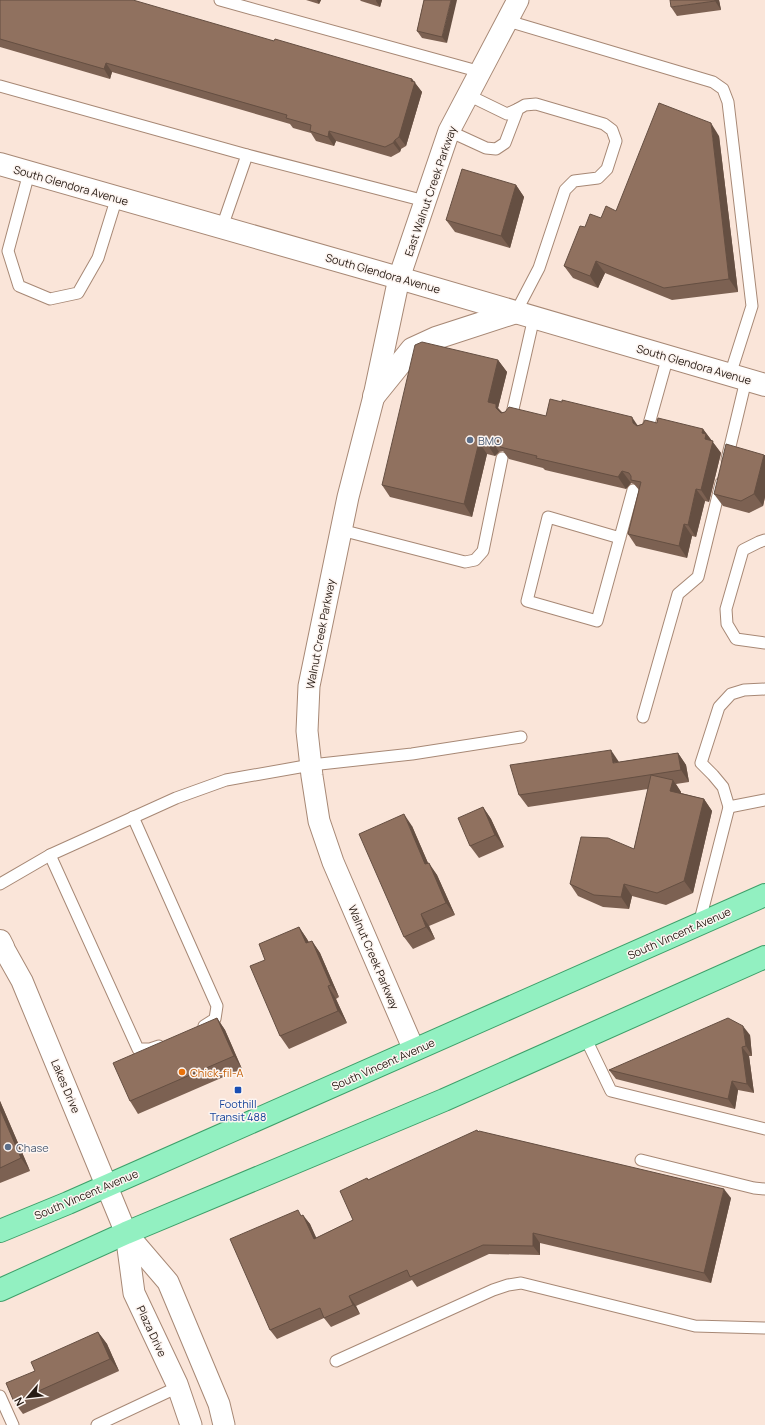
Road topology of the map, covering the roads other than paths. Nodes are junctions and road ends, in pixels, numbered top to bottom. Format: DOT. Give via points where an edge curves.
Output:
graph roads {
  1 [pos="220,0"];
  2 [pos="518,0"];
  3 [pos="508,21"];
  4 [pos="480,72"];
  5 [pos="0,86"];
  6 [pos="468,95"];
  7 [pos="518,109"];
  8 [pos="449,131"];
  9 [pos="247,155"];
  10 [pos="0,164"];
  11 [pos="29,173"];
  12 [pos="117,198"];
  13 [pos="426,202"];
  14 [pos="222,227"];
  15 [pos="400,278"];
  16 [pos="525,315"];
  17 [pos="668,356"];
  18 [pos="747,380"];
  19 [pos="374,396"];
  20 [pos="511,418"];
  21 [pos="647,430"];
  22 [pos="502,458"];
  23 [pos="633,490"];
  24 [pos="341,530"];
  25 [pos="620,538"];
  26 [pos="765,540"];
  27 [pos="765,643"];
  28 [pos="765,688"];
  29 [pos="643,717"];
  30 [pos="521,737"];
  31 [pos="311,765"];
  32 [pos="765,800"];
  33 [pos="729,807"];
  34 [pos="133,817"];
  35 [pos="50,855"];
  36 [pos="0,884"];
  37 [pos="765,895"];
  38 [pos="699,924"];
  39 [pos="1,945"];
  40 [pos="765,957"];
  41 [pos="192,1032"];
  42 [pos="586,1037"];
  43 [pos="171,1041"];
  44 [pos="414,1050"];
  45 [pos="765,1129"];
  46 [pos="641,1160"];
  47 [pos="107,1186"];
  48 [pos="765,1189"];
  49 [pos="0,1231"];
  50 [pos="126,1233"];
  51 [pos="0,1290"];
  52 [pos="765,1328"];
  53 [pos="336,1361"];
  54 [pos="178,1387"];
  55 [pos="0,1396"];
  56 [pos="13,1425"];
  57 [pos="97,1425"];
  58 [pos="191,1425"];
  59 [pos="224,1425"];
  1 -- 4 [label="lane"];
  2 -- 3 [label="street, East Walnut Creek Parkway"];
  3 -- 4 [label="street, East Walnut Creek Parkway"];
  3 -- 18 [label="lane" via="713,82 723,89 728,102 752,306"];
  4 -- 6 [label="street, East Walnut Creek Parkway"];
  5 -- 9 [label="lane"];
  6 -- 7 [label="lane" via="507,114"];
  6 -- 8 [label="street, East Walnut Creek Parkway"];
  7 -- 8 [label="lane" via="505,143 496,149 486,148"];
  7 -- 16 [label="lane" via="536,104 604,124 612,130 616,141 607,169 598,178 574,181 565,190"];
  8 -- 13 [label="street, East Walnut Creek Parkway"];
  9 -- 13 [label="lane"];
  9 -- 14 [label="lane"];
  10 -- 11 [label="street, South Glendora Avenue"];
  11 -- 12 [label="street, South Glendora Avenue"];
  11 -- 12 [label="lane" via="8,251 19,286 50,300 78,293 98,258"];
  12 -- 14 [label="street, South Glendora Avenue"];
  13 -- 15 [label="street, East Walnut Creek Parkway"];
  14 -- 15 [label="street, South Glendora Avenue"];
  15 -- 16 [label="street, South Glendora Avenue"];
  15 -- 19 [label="street, Walnut Creek Parkway"];
  16 -- 17 [label="street, South Glendora Avenue"];
  16 -- 19 [label="street" via="436,338 412,349"];
  16 -- 20 [label="lane"];
  17 -- 18 [label="street, South Glendora Avenue"];
  17 -- 21 [label="lane"];
  18 -- 29 [label="lane" via="698,577 678,594"];
  19 -- 24 [label="street, Walnut Creek Parkway"];
  22 -- 24 [label="lane" via="483,551 475,560 465,562"];
  23 -- 25 [label="lane"];
  24 -- 31 [label="street, Walnut Creek Parkway" via="309,686 307,731"];
  25 -- 25 [label="lane" via="597,621 527,602 548,517"];
  26 -- 27 [label="lane" via="743,550 726,609 727,624 736,639"];
  28 -- 33 [label="lane" via="731,694 720,707 701,763 723,787"];
  30 -- 31 [label="lane" via="412,754"];
  31 -- 34 [label="lane" via="226,780"];
  31 -- 44 [label="street, Walnut Creek Parkway" via="319,821 333,862"];
  32 -- 33 [label="lane"];
  33 -- 38 [label="lane"];
  34 -- 35 [label="lane"];
  34 -- 41 [label="lane" via="217,1006 215,1019"];
  35 -- 36 [label="lane"];
  35 -- 43 [label="lane" via="138,1049 150,1049"];
  37 -- 38 [label="main road, South Vincent Avenue"];
  38 -- 44 [label="main road, South Vincent Avenue"];
  39 -- 47 [label="street, Lakes Drive" via="22,981"];
  40 -- 42 [label="main road"];
  42 -- 45 [label="lane" via="611,1091"];
  42 -- 50 [label="main road" via="437,1103"];
  44 -- 47 [label="main road, South Vincent Avenue"];
  46 -- 48 [label="lane"];
  47 -- 49 [label="main road, South Vincent Avenue"];
  47 -- 50 [label="street, Lakes Drive"];
  50 -- 51 [label="main road"];
  50 -- 54 [label="street, Plaza Drive" via="134,1294"];
  50 -- 59 [label="street" via="168,1282 219,1404"];
  52 -- 53 [label="lane" via="695,1326 521,1283 493,1290"];
  54 -- 57 [label="lane"];
  54 -- 58 [label="street, Plaza Drive"];
  55 -- 56 [label="lane"];
}
